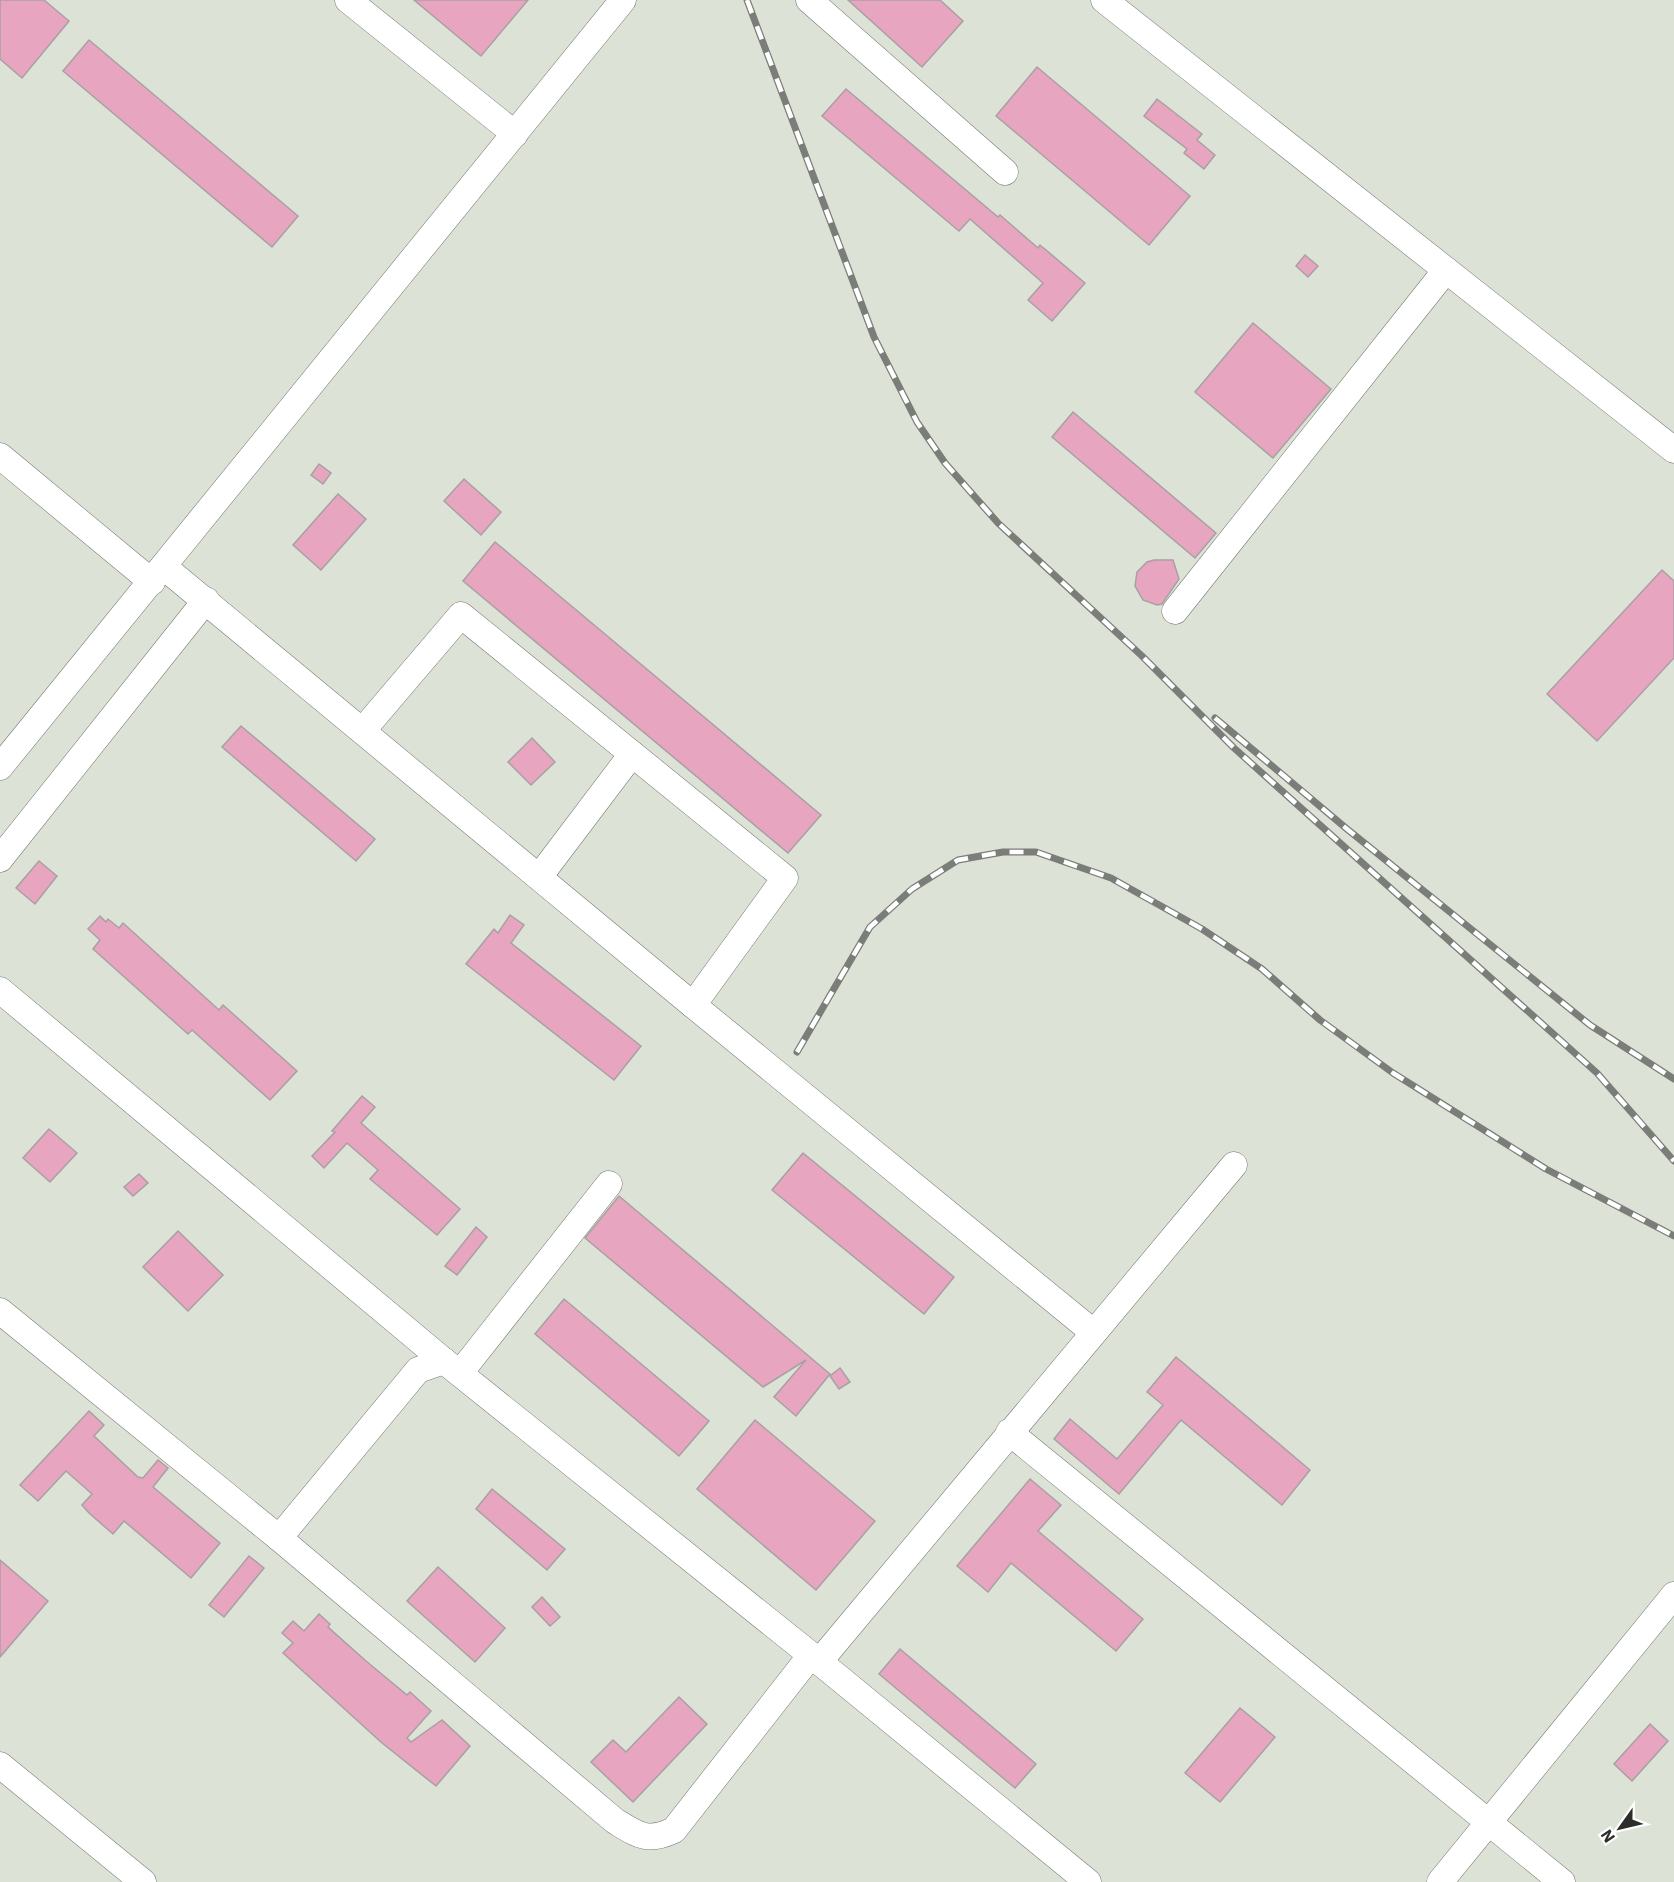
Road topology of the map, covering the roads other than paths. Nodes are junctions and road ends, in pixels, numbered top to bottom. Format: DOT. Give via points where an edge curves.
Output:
graph roads {
  1 [pos="623,0"];
  2 [pos="809,0"];
  3 [pos="1104,0"];
  4 [pos="361,4"];
  5 [pos="515,134"];
  6 [pos="1005,172"];
  7 [pos="1446,270"];
  8 [pos="1674,450"];
  9 [pos="0,456"];
  10 [pos="158,574"];
  11 [pos="206,600"];
  12 [pos="1175,611"];
  13 [pos="363,730"];
  14 [pos="632,754"];
  15 [pos="0,767"];
  16 [pos="0,859"];
  17 [pos="539,877"];
  18 [pos="0,990"];
  19 [pos="693,1005"];
  20 [pos="1234,1165"];
  21 [pos="609,1184"];
  22 [pos="0,1311"];
  23 [pos="1093,1332"];
  24 [pos="452,1367"];
  25 [pos="1009,1432"];
  26 [pos="279,1538"];
  27 [pos="1674,1595"];
  28 [pos="815,1658"];
  29 [pos="0,1765"];
  30 [pos="1488,1821"];
  31 [pos="143,1882"];
  32 [pos="1088,1882"];
  33 [pos="1440,1882"];
  34 [pos="1562,1882"];
  1 -- 5 [label="lane"];
  2 -- 6 [label="lane"];
  3 -- 7 [label="lane"];
  4 -- 5 [label="lane"];
  5 -- 10 [label="lane"];
  7 -- 8 [label="lane"];
  7 -- 12 [label="lane"];
  9 -- 10 [label="lane"];
  10 -- 11 [label="lane"];
  10 -- 15 [label="lane"];
  11 -- 13 [label="lane"];
  11 -- 16 [label="lane"];
  13 -- 14 [label="lane" via="461,615"];
  13 -- 17 [label="lane"];
  14 -- 17 [label="lane"];
  14 -- 19 [label="lane" via="785,878"];
  17 -- 19 [label="lane"];
  18 -- 24 [label="lane"];
  19 -- 23 [label="lane"];
  20 -- 23 [label="lane"];
  21 -- 24 [label="lane"];
  22 -- 26 [label="lane"];
  23 -- 25 [label="lane"];
  24 -- 26 [label="lane" via="418,1370"];
  24 -- 28 [label="lane"];
  25 -- 28 [label="lane"];
  25 -- 30 [label="lane"];
  26 -- 28 [label="lane" via="615,1821 639,1836 660,1836 674,1830"];
  27 -- 30 [label="lane"];
  28 -- 32 [label="lane"];
  29 -- 31 [label="lane"];
  30 -- 33 [label="lane"];
  30 -- 34 [label="lane"];
}
